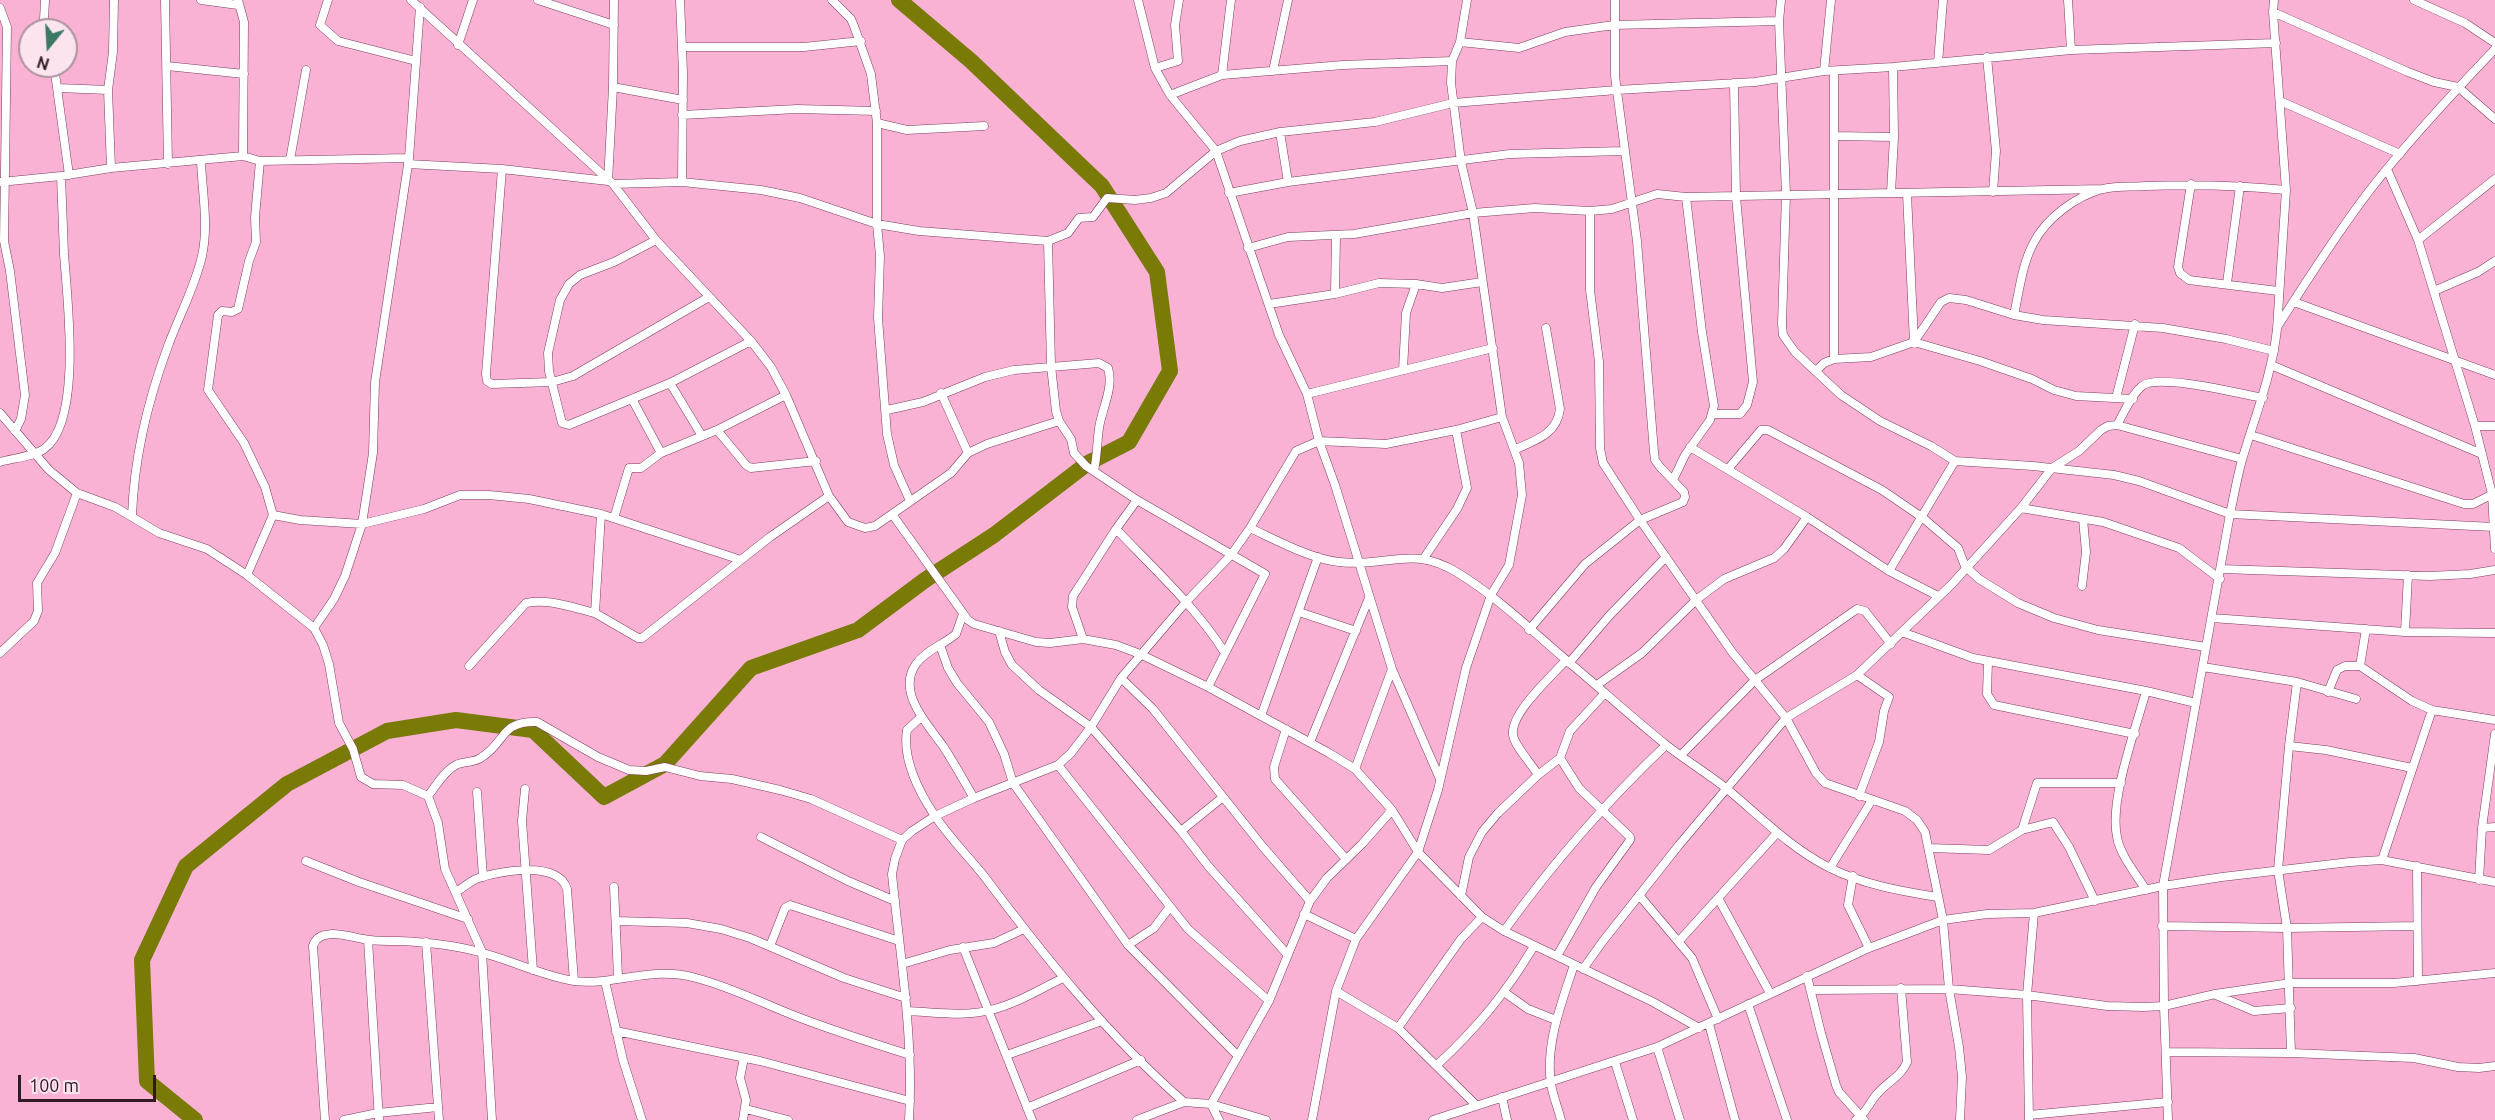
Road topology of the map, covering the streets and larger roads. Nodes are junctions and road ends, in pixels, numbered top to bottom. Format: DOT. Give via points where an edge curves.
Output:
graph roads {
  1 [pos="45,0"];
  2 [pos="114,0"];
  3 [pos="165,0"];
  4 [pos="201,0"];
  5 [pos="328,0"];
  6 [pos="411,0"];
  7 [pos="473,0"];
  8 [pos="614,0"];
  9 [pos="680,0"];
  10 [pos="832,0"];
  11 [pos="1138,0"];
  12 [pos="1179,0"];
  13 [pos="1231,0"];
  14 [pos="1288,0"];
  15 [pos="1467,0"];
  16 [pos="1615,0"];
  17 [pos="1781,0"];
  18 [pos="1831,0"];
  19 [pos="1943,0"];
  20 [pos="2068,0"];
  21 [pos="2274,0"];
  22 [pos="2414,0"];
  23 [pos="542,1"];
  24 [pos="238,2"];
  25 [pos="420,7"];
  26 [pos="0,8"];
  27 [pos="2273,12"];
  28 [pos="44,18"];
  29 [pos="1779,21"];
  30 [pos="614,25"];
  31 [pos="1614,25"];
  32 [pos="861,42"];
  33 [pos="1460,42"];
  34 [pos="2276,43"];
  35 [pos="2495,43"];
  36 [pos="458,45"];
  37 [pos="683,47"];
  38 [pos="2495,49"];
  39 [pos="2071,50"];
  40 [pos="1987,57"];
  41 [pos="416,61"];
  42 [pos="1452,61"];
  43 [pos="1938,63"];
  44 [pos="167,66"];
  45 [pos="1893,67"];
  46 [pos="1155,69"];
  47 [pos="306,70"];
  48 [pos="1273,71"];
  49 [pos="1824,71"];
  50 [pos="1834,71"];
  51 [pos="244,74"];
  52 [pos="1222,75"];
  53 [pos="56,78"];
  54 [pos="1781,78"];
  55 [pos="1734,83"];
  56 [pos="613,87"];
  57 [pos="2458,87"];
  58 [pos="58,88"];
  59 [pos="108,90"];
  60 [pos="1617,90"];
  61 [pos="1170,95"];
  62 [pos="683,100"];
  63 [pos="2280,101"];
  64 [pos="1453,103"];
  65 [pos="876,111"];
  66 [pos="682,115"];
  67 [pos="2495,119"];
  68 [pos="877,123"];
  69 [pos="984,126"];
  70 [pos="1280,132"];
  71 [pos="1834,136"];
  72 [pos="1894,138"];
  73 [pos="1216,151"];
  74 [pos="1624,151"];
  75 [pos="2400,154"];
  76 [pos="243,156"];
  77 [pos="201,160"];
  78 [pos="290,160"];
  79 [pos="260,161"];
  80 [pos="408,161"];
  81 [pos="1461,162"];
  82 [pos="168,164"];
  83 [pos="111,168"];
  84 [pos="502,169"];
  85 [pos="2387,169"];
  86 [pos="65,176"];
  87 [pos="2495,179"];
  88 [pos="3,182"];
  89 [pos="610,182"];
  90 [pos="682,182"];
  91 [pos="1288,182"];
  92 [pos="2191,184"];
  93 [pos="2240,186"];
  94 [pos="2104,189"];
  95 [pos="2286,190"];
  96 [pos="1993,192"];
  97 [pos="1891,193"];
  98 [pos="1229,194"];
  99 [pos="1786,194"];
  100 [pos="1834,194"];
  101 [pos="1907,194"];
  102 [pos="1686,197"];
  103 [pos="1736,197"];
  104 [pos="1632,204"];
  105 [pos="1590,211"];
  106 [pos="1473,213"];
  107 [pos="877,224"];
  108 [pos="1336,235"];
  109 [pos="656,240"];
  110 [pos="2418,240"];
  111 [pos="1048,241"];
  112 [pos="1248,248"];
  113 [pos="2495,261"];
  114 [pos="1482,282"];
  115 [pos="2227,283"];
  116 [pos="1416,284"];
  117 [pos="2278,291"];
  118 [pos="2434,291"];
  119 [pos="1335,294"];
  120 [pos="709,297"];
  121 [pos="2294,302"];
  122 [pos="1269,304"];
  123 [pos="2014,315"];
  124 [pos="2135,324"];
  125 [pos="1546,328"];
  126 [pos="2277,329"];
  127 [pos="751,341"];
  128 [pos="1914,342"];
  129 [pos="1493,348"];
  130 [pos="2274,351"];
  131 [pos="1834,359"];
  132 [pos="2456,361"];
  133 [pos="2271,365"];
  134 [pos="1051,366"];
  135 [pos="1403,370"];
  136 [pos="1816,370"];
  137 [pos="2495,375"];
  138 [pos="552,382"];
  139 [pos="670,383"];
  140 [pos="941,393"];
  141 [pos="1307,394"];
  142 [pos="786,395"];
  143 [pos="2116,398"];
  144 [pos="2263,398"];
  145 [pos="632,399"];
  146 [pos="2133,399"];
  147 [pos="887,410"];
  148 [pos="0,413"];
  149 [pos="1713,414"];
  150 [pos="1502,417"];
  151 [pos="1059,421"];
  152 [pos="2117,425"];
  153 [pos="2475,426"];
  154 [pos="2495,426"];
  155 [pos="717,430"];
  156 [pos="1456,430"];
  157 [pos="15,431"];
  158 [pos="2251,435"];
  159 [pos="702,436"];
  160 [pos="1319,441"];
  161 [pos="1690,447"];
  162 [pos="1516,449"];
  163 [pos="34,453"];
  164 [pos="662,453"];
  165 [pos="968,453"];
  166 [pos="2482,454"];
  167 [pos="2242,459"];
  168 [pos="816,460"];
  169 [pos="1955,461"];
  170 [pos="0,462"];
  171 [pos="2052,468"];
  172 [pos="1728,470"];
  173 [pos="1094,471"];
  174 [pos="1672,480"];
  175 [pos="77,493"];
  176 [pos="2494,494"];
  177 [pos="829,496"];
  178 [pos="1137,500"];
  179 [pos="910,501"];
  180 [pos="2021,508"];
  181 [pos="601,514"];
  182 [pos="892,514"];
  183 [pos="2229,514"];
  184 [pos="273,515"];
  185 [pos="132,516"];
  186 [pos="1807,517"];
  187 [pos="614,518"];
  188 [pos="1923,518"];
  189 [pos="2083,519"];
  190 [pos="1640,520"];
  191 [pos="362,524"];
  192 [pos="2494,527"];
  193 [pos="1250,528"];
  194 [pos="1116,529"];
  195 [pos="2495,549"];
  196 [pos="1230,555"];
  197 [pos="1318,557"];
  198 [pos="1666,557"];
  199 [pos="1424,558"];
  200 [pos="741,560"];
  201 [pos="1359,564"];
  202 [pos="1965,566"];
  203 [pos="2221,569"];
  204 [pos="2495,570"];
  205 [pos="1889,571"];
  206 [pos="247,575"];
  207 [pos="2408,575"];
  208 [pos="2220,579"];
  209 [pos="2082,586"];
  210 [pos="1491,595"];
  211 [pos="1938,596"];
  212 [pos="1369,598"];
  213 [pos="1696,600"];
  214 [pos="1186,602"];
  215 [pos="1299,612"];
  216 [pos="595,613"];
  217 [pos="963,615"];
  218 [pos="2211,618"];
  219 [pos="314,628"];
  220 [pos="2366,629"];
  221 [pos="1529,630"];
  222 [pos="999,631"];
  223 [pos="1356,631"];
  224 [pos="1902,632"];
  225 [pos="2405,632"];
  226 [pos="2495,633"];
  227 [pos="1083,639"];
  228 [pos="1891,644"];
  229 [pos="940,645"];
  230 [pos="2206,647"];
  231 [pos="0,653"];
  232 [pos="1225,653"];
  233 [pos="1140,654"];
  234 [pos="1568,661"];
  235 [pos="1988,661"];
  236 [pos="469,666"];
  237 [pos="2360,666"];
  238 [pos="2203,667"];
  239 [pos="1392,669"];
  240 [pos="1857,675"];
  241 [pos="1120,678"];
  242 [pos="1755,680"];
  243 [pos="2297,682"];
  244 [pos="1597,685"];
  245 [pos="1208,687"];
  246 [pos="2146,691"];
  247 [pos="2328,692"];
  248 [pos="1605,693"];
  249 [pos="2356,699"];
  250 [pos="2196,703"];
  251 [pos="2432,710"];
  252 [pos="1261,716"];
  253 [pos="921,717"];
  254 [pos="1786,718"];
  255 [pos="2495,720"];
  256 [pos="1091,728"];
  257 [pos="1286,729"];
  258 [pos="2135,734"];
  259 [pos="2495,734"];
  260 [pos="1310,742"];
  261 [pos="1666,745"];
  262 [pos="2289,746"];
  263 [pos="1681,755"];
  264 [pos="1560,758"];
  265 [pos="1058,765"];
  266 [pos="2412,768"];
  267 [pos="1355,769"];
  268 [pos="1538,775"];
  269 [pos="1440,781"];
  270 [pos="1013,783"];
  271 [pos="2121,783"];
  272 [pos="525,789"];
  273 [pos="1727,789"];
  274 [pos="477,792"];
  275 [pos="428,796"];
  276 [pos="1859,796"];
  277 [pos="1223,797"];
  278 [pos="974,798"];
  279 [pos="1872,800"];
  280 [pos="1392,810"];
  281 [pos="1602,811"];
  282 [pos="935,816"];
  283 [pos="2495,827"];
  284 [pos="2482,828"];
  285 [pos="1181,831"];
  286 [pos="2022,831"];
  287 [pos="1777,833"];
  288 [pos="761,837"];
  289 [pos="902,840"];
  290 [pos="1929,848"];
  291 [pos="1418,852"];
  292 [pos="1346,859"];
  293 [pos="2382,860"];
  294 [pos="306,861"];
  295 [pos="2416,866"];
  296 [pos="1830,868"];
  297 [pos="524,870"];
  298 [pos="2278,870"];
  299 [pos="1853,876"];
  300 [pos="483,877"];
  301 [pos="2479,880"];
  302 [pos="2495,882"];
  303 [pos="2163,886"];
  304 [pos="614,887"];
  305 [pos="2146,890"];
  306 [pos="456,892"];
  307 [pos="1639,895"];
  308 [pos="1461,896"];
  309 [pos="1937,897"];
  310 [pos="1718,898"];
  311 [pos="895,901"];
  312 [pos="1310,901"];
  313 [pos="2095,901"];
  314 [pos="1169,908"];
  315 [pos="2034,913"];
  316 [pos="1304,914"];
  317 [pos="1482,917"];
  318 [pos="468,919"];
  319 [pos="1943,920"];
  320 [pos="616,921"];
  321 [pos="2162,926"];
  322 [pos="2417,926"];
  323 [pos="2287,928"];
  324 [pos="1024,929"];
  325 [pos="1504,931"];
  326 [pos="1356,939"];
  327 [pos="368,940"];
  328 [pos="899,941"];
  329 [pos="1678,941"];
  330 [pos="426,942"];
  331 [pos="1128,945"];
  332 [pos="770,946"];
  333 [pos="1534,946"];
  334 [pos="963,947"];
  335 [pos="1869,948"];
  336 [pos="482,952"];
  337 [pos="1287,954"];
  338 [pos="1557,956"];
  339 [pos="902,964"];
  340 [pos="1574,965"];
  341 [pos="1583,969"];
  342 [pos="533,970"];
  343 [pos="2495,973"];
  344 [pos="1807,976"];
  345 [pos="618,977"];
  346 [pos="1063,978"];
  347 [pos="574,981"];
  348 [pos="605,981"];
  349 [pos="2418,981"];
  350 [pos="2291,983"];
  351 [pos="1901,988"];
  352 [pos="1949,989"];
  353 [pos="1811,990"];
  354 [pos="1336,991"];
  355 [pos="1504,992"];
  356 [pos="1770,993"];
  357 [pos="2215,994"];
  358 [pos="2027,995"];
  359 [pos="906,998"];
  360 [pos="1269,1001"];
  361 [pos="1748,1004"];
  362 [pos="2164,1006"];
  363 [pos="2291,1008"];
  364 [pos="907,1011"];
  365 [pos="990,1011"];
  366 [pos="1718,1019"];
  367 [pos="1556,1020"];
  368 [pos="1102,1021"];
  369 [pos="1709,1024"];
  370 [pos="1398,1028"];
  371 [pos="1699,1028"];
  372 [pos="616,1031"];
  373 [pos="1657,1047"];
  374 [pos="2166,1052"];
  375 [pos="2291,1053"];
  376 [pos="910,1055"];
  377 [pos="1007,1055"];
  378 [pos="1238,1056"];
  379 [pos="744,1058"];
  380 [pos="1141,1060"];
  381 [pos="1615,1062"];
  382 [pos="1437,1065"];
  383 [pos="2495,1066"];
  384 [pos="1551,1083"];
  385 [pos="1502,1097"];
  386 [pos="910,1101"];
  387 [pos="1184,1102"];
  388 [pos="2168,1102"];
  389 [pos="1210,1104"];
  390 [pos="1476,1105"];
  391 [pos="438,1107"];
  392 [pos="1027,1108"];
  393 [pos="746,1109"];
  394 [pos="379,1117"];
  395 [pos="2029,1117"];
  396 [pos="1860,1119"];
  397 [pos="325,1120"];
  398 [pos="344,1120"];
  399 [pos="439,1120"];
  400 [pos="492,1120"];
  401 [pos="642,1120"];
  402 [pos="743,1120"];
  403 [pos="788,1120"];
  404 [pos="909,1120"];
  405 [pos="1032,1120"];
  406 [pos="1137,1120"];
  407 [pos="1219,1120"];
  408 [pos="1266,1120"];
  409 [pos="1312,1120"];
  410 [pos="1432,1120"];
  411 [pos="1508,1120"];
  412 [pos="1561,1120"];
  413 [pos="1633,1120"];
  414 [pos="1680,1120"];
  415 [pos="1735,1120"];
  416 [pos="1787,1120"];
  417 [pos="1960,1120"];
  418 [pos="2168,1120"];
  1 -- 28 [label="street"];
  2 -- 59 [label="street"];
  3 -- 44 [label="street"];
  4 -- 24 [label="street"];
  5 -- 41 [label="street" via="320,25 338,41"];
  6 -- 25 [label="street"];
  7 -- 36 [label="street"];
  8 -- 30 [label="street"];
  9 -- 37 [label="street"];
  10 -- 32 [label="street" via="851,19"];
  11 -- 46 [label="street"];
  12 -- 46 [label="street" via="1175,24 1179,59"];
  13 -- 52 [label="street"];
  14 -- 48 [label="street"];
  15 -- 33 [label="street"];
  16 -- 31 [label="street"];
  17 -- 29 [label="street"];
  18 -- 49 [label="street"];
  19 -- 43 [label="street"];
  20 -- 39 [label="street"];
  21 -- 27 [label="street"];
  22 -- 35 [label="street" via="2465,23"];
  23 -- 30 [label="street"];
  24 -- 51 [label="street" via="244,22"];
  25 -- 36 [label="street"];
  25 -- 41 [label="street"];
  26 -- 88 [label="street" via="7,27"];
  27 -- 34 [label="street"];
  27 -- 57 [label="street" via="2408,72"];
  29 -- 31 [label="street"];
  29 -- 54 [label="street"];
  30 -- 56 [label="street"];
  31 -- 33 [label="street" via="1565,32 1519,48"];
  31 -- 60 [label="street"];
  32 -- 37 [label="street" via="804,47"];
  32 -- 65 [label="street" via="872,74"];
  33 -- 42 [label="street"];
  34 -- 39 [label="street"];
  34 -- 63 [label="street"];
  36 -- 89 [label="street"];
  37 -- 62 [label="street"];
  38 -- 57 [label="street"];
  39 -- 40 [label="street"];
  40 -- 43 [label="street"];
  40 -- 96 [label="street" via="1996,151"];
  41 -- 80 [label="street"];
  42 -- 48 [label="street"];
  42 -- 64 [label="street"];
  43 -- 45 [label="street"];
  44 -- 51 [label="street"];
  44 -- 82 [label="street"];
  45 -- 50 [label="street"];
  45 -- 72 [label="street"];
  46 -- 61 [label="street"];
  47 -- 78 [label="street"];
  48 -- 52 [label="street"];
  49 -- 50 [label="street"];
  49 -- 54 [label="street"];
  50 -- 71 [label="street"];
  51 -- 76 [label="street"];
  52 -- 61 [label="street"];
  53 -- 58 [label="street"];
  54 -- 55 [label="street"];
  54 -- 99 [label="street"];
  55 -- 60 [label="street"];
  55 -- 103 [label="street"];
  56 -- 62 [label="street"];
  56 -- 89 [label="street"];
  57 -- 67 [label="street"];
  57 -- 75 [label="street"];
  58 -- 59 [label="street"];
  58 -- 86 [label="street"];
  59 -- 83 [label="street"];
  60 -- 64 [label="street"];
  60 -- 74 [label="street"];
  61 -- 73 [label="street"];
  62 -- 66 [label="street"];
  63 -- 75 [label="street"];
  63 -- 95 [label="street"];
  64 -- 70 [label="street" via="1375,122"];
  64 -- 81 [label="street"];
  65 -- 66 [label="street" via="797,109"];
  65 -- 68 [label="street"];
  66 -- 90 [label="street"];
  68 -- 69 [label="street" via="907,130"];
  68 -- 107 [label="street"];
  70 -- 73 [label="street"];
  70 -- 91 [label="street"];
  71 -- 72 [label="street"];
  71 -- 100 [label="street"];
  72 -- 97 [label="street"];
  73 -- 98 [label="street"];
  73 -- 111 [label="street" via="1166,193 1135,200 1107,198 1094,217 1079,218 1068,233"];
  74 -- 81 [label="street" via="1521,154"];
  74 -- 104 [label="street"];
  75 -- 85 [label="street"];
  76 -- 77 [label="street"];
  76 -- 79 [label="street"];
  77 -- 82 [label="street"];
  77 -- 185 [label="street" via="206,214 202,255 147,418 137,458"];
  78 -- 79 [label="street"];
  78 -- 80 [label="street"];
  79 -- 184 [label="street" via="256,242 238,309 218,315 208,390 244,443 265,487"];
  80 -- 84 [label="street"];
  80 -- 191 [label="street" via="375,382 373,453"];
  81 -- 91 [label="street"];
  81 -- 106 [label="street"];
  82 -- 83 [label="street"];
  83 -- 86 [label="street"];
  84 -- 89 [label="street"];
  84 -- 138 [label="street" via="488,381 498,385"];
  85 -- 110 [label="street"];
  85 -- 121 [label="street" via="2343,226"];
  86 -- 88 [label="street"];
  86 -- 163 [label="street" via="70,378 64,413 54,437 45,449"];
  87 -- 110 [label="street"];
  88 -- 157 [label="street" via="4,241 25,395"];
  89 -- 90 [label="street"];
  89 -- 109 [label="street"];
  90 -- 107 [label="street" via="781,193"];
  91 -- 98 [label="street"];
  92 -- 93 [label="street"];
  92 -- 94 [label="street"];
  92 -- 115 [label="street" via="2180,273 2189,280"];
  93 -- 95 [label="street"];
  93 -- 115 [label="street"];
  94 -- 96 [label="street"];
  94 -- 123 [label="street" via="2069,205 2041,232 2028,256"];
  95 -- 117 [label="street"];
  96 -- 101 [label="street"];
  97 -- 100 [label="street"];
  97 -- 101 [label="street"];
  98 -- 112 [label="street"];
  99 -- 100 [label="street"];
  99 -- 103 [label="street"];
  99 -- 136 [label="street" via="1783,335"];
  100 -- 131 [label="street"];
  101 -- 128 [label="street"];
  102 -- 103 [label="street"];
  102 -- 104 [label="street" via="1657,194"];
  102 -- 149 [label="street"];
  103 -- 149 [label="street" via="1753,382 1747,405 1740,414"];
  104 -- 105 [label="street"];
  104 -- 174 [label="street" via="1655,460"];
  105 -- 106 [label="street" via="1535,208"];
  105 -- 190 [label="street" via="1590,290 1599,362 1600,448 1610,477"];
  106 -- 108 [label="street"];
  106 -- 114 [label="street"];
  107 -- 111 [label="street"];
  107 -- 147 [label="street" via="878,318"];
  108 -- 112 [label="street" via="1288,237"];
  108 -- 119 [label="street"];
  109 -- 120 [label="street"];
  109 -- 138 [label="street" via="580,275 569,284 560,300 548,353"];
  110 -- 118 [label="street"];
  111 -- 134 [label="street"];
  112 -- 122 [label="street"];
  113 -- 118 [label="street"];
  114 -- 116 [label="street" via="1442,288"];
  114 -- 129 [label="street"];
  115 -- 117 [label="street"];
  116 -- 119 [label="street" via="1380,283"];
  116 -- 135 [label="street" via="1406,313"];
  117 -- 126 [label="street"];
  118 -- 132 [label="street"];
  119 -- 122 [label="street"];
  120 -- 127 [label="street"];
  120 -- 138 [label="street" via="573,376"];
  121 -- 126 [label="street"];
  121 -- 132 [label="street"];
  122 -- 141 [label="street"];
  123 -- 124 [label="street"];
  123 -- 128 [label="street" via="1949,298 1941,302"];
  124 -- 130 [label="street" via="2194,332"];
  124 -- 143 [label="street"];
  125 -- 162 [label="street" via="1559,416 1549,432"];
  126 -- 130 [label="street"];
  127 -- 139 [label="street"];
  127 -- 142 [label="street"];
  128 -- 131 [label="street" via="1871,357"];
  128 -- 143 [label="street" via="2001,368 2054,390 2076,396"];
  129 -- 135 [label="street"];
  129 -- 150 [label="street"];
  130 -- 133 [label="street"];
  131 -- 136 [label="street"];
  132 -- 137 [label="street"];
  132 -- 153 [label="street"];
  133 -- 144 [label="street"];
  133 -- 166 [label="street"];
  134 -- 140 [label="street" via="1004,372"];
  134 -- 151 [label="street"];
  134 -- 173 [label="street" via="1099,363 1108,368 1108,397"];
  135 -- 141 [label="street"];
  136 -- 169 [label="street" via="1841,395 1880,421"];
  138 -- 145 [label="street" via="565,426"];
  139 -- 145 [label="street"];
  139 -- 159 [label="street"];
  140 -- 147 [label="street" via="923,402"];
  140 -- 165 [label="street"];
  141 -- 160 [label="street"];
  142 -- 155 [label="street"];
  142 -- 168 [label="street"];
  143 -- 146 [label="street"];
  144 -- 146 [label="street" via="2157,380 2142,386"];
  144 -- 158 [label="street"];
  145 -- 164 [label="street"];
  146 -- 152 [label="street"];
  147 -- 179 [label="street" via="887,434 894,465"];
  148 -- 157 [label="street"];
  149 -- 161 [label="street"];
  150 -- 156 [label="street"];
  150 -- 162 [label="street"];
  151 -- 165 [label="street"];
  151 -- 173 [label="street" via="1069,433 1074,453"];
  152 -- 167 [label="street"];
  152 -- 171 [label="street" via="2101,430 2079,451"];
  153 -- 154 [label="street"];
  153 -- 166 [label="street"];
  155 -- 159 [label="street"];
  155 -- 168 [label="street" via="751,468"];
  156 -- 160 [label="street" via="1379,445"];
  156 -- 199 [label="street" via="1467,488"];
  157 -- 163 [label="street"];
  158 -- 167 [label="street"];
  158 -- 176 [label="street" via="2464,504 2474,504"];
  159 -- 164 [label="street"];
  160 -- 193 [label="street" via="1302,447 1291,458"];
  160 -- 201 [label="street"];
  161 -- 172 [label="street"];
  161 -- 174 [label="street"];
  162 -- 210 [label="street" via="1522,495 1513,549 1509,565"];
  163 -- 170 [label="street"];
  163 -- 175 [label="street"];
  164 -- 187 [label="street" via="641,468 629,468"];
  165 -- 179 [label="street" via="951,473"];
  166 -- 176 [label="street"];
  167 -- 183 [label="street"];
  168 -- 177 [label="street"];
  169 -- 171 [label="street"];
  169 -- 188 [label="street"];
  171 -- 180 [label="street"];
  171 -- 183 [label="street" via="2139,481"];
  172 -- 186 [label="street"];
  172 -- 188 [label="street" via="1761,430 1768,430 1882,490"];
  173 -- 178 [label="street"];
  174 -- 190 [label="street" via="1684,492 1683,502"];
  175 -- 185 [label="street"];
  175 -- 231 [label="street" via="56,553 37,584 38,611 34,621"];
  176 -- 192 [label="street"];
  177 -- 182 [label="street" via="848,522 864,528 875,526"];
  177 -- 200 [label="street"];
  178 -- 194 [label="street"];
  178 -- 196 [label="street"];
  179 -- 182 [label="street"];
  180 -- 189 [label="street"];
  180 -- 202 [label="street"];
  181 -- 187 [label="street"];
  181 -- 191 [label="street" via="529,499 473,493"];
  181 -- 216 [label="street"];
  182 -- 217 [label="street"];
  183 -- 192 [label="street"];
  183 -- 203 [label="street"];
  184 -- 191 [label="street"];
  184 -- 206 [label="street"];
  185 -- 206 [label="street" via="159,533 207,549"];
  186 -- 205 [label="street"];
  186 -- 213 [label="street" via="1774,558 1724,579"];
  187 -- 200 [label="street"];
  188 -- 202 [label="street" via="1958,548"];
  188 -- 205 [label="street"];
  189 -- 208 [label="street" via="2179,548"];
  189 -- 209 [label="street" via="2086,552"];
  190 -- 198 [label="street"];
  190 -- 221 [label="street" via="1580,569"];
  191 -- 219 [label="street" via="345,576"];
  192 -- 195 [label="street"];
  193 -- 196 [label="street"];
  193 -- 197 [label="street"];
  194 -- 214 [label="street"];
  194 -- 227 [label="street" via="1073,596 1071,607"];
  196 -- 214 [label="street"];
  196 -- 232 [label="street" via="1265,574"];
  197 -- 201 [label="street"];
  197 -- 215 [label="street"];
  198 -- 213 [label="street"];
  198 -- 234 [label="street"];
  199 -- 201 [label="street"];
  199 -- 210 [label="street" via="1457,572"];
  200 -- 216 [label="street" via="645,637 638,638"];
  201 -- 212 [label="street"];
  202 -- 211 [label="street"];
  202 -- 230 [label="street" via="1990,588 2054,618 2098,630"];
  203 -- 207 [label="street"];
  203 -- 208 [label="street"];
  204 -- 207 [label="street"];
  205 -- 211 [label="street"];
  206 -- 219 [label="street"];
  207 -- 225 [label="street"];
  208 -- 218 [label="street"];
  210 -- 221 [label="street"];
  210 -- 269 [label="street" via="1466,668"];
  211 -- 224 [label="street"];
  212 -- 223 [label="street"];
  212 -- 239 [label="street"];
  213 -- 242 [label="street"];
  213 -- 244 [label="street" via="1642,653"];
  214 -- 232 [label="street"];
  214 -- 233 [label="street"];
  215 -- 223 [label="street"];
  215 -- 252 [label="street"];
  216 -- 236 [label="street" via="549,602 526,603"];
  217 -- 222 [label="street" via="974,624"];
  217 -- 229 [label="street" via="957,634"];
  218 -- 220 [label="street"];
  218 -- 230 [label="street"];
  219 -- 275 [label="street" via="323,645 338,717 361,777 373,784 403,785"];
  220 -- 225 [label="street"];
  220 -- 237 [label="street"];
  221 -- 234 [label="street"];
  222 -- 227 [label="street" via="1043,642"];
  222 -- 256 [label="street" via="1012,665"];
  223 -- 260 [label="street"];
  224 -- 228 [label="street"];
  224 -- 235 [label="street"];
  225 -- 226 [label="street"];
  227 -- 233 [label="street"];
  228 -- 240 [label="street"];
  228 -- 242 [label="street" via="1865,611 1857,609"];
  229 -- 253 [label="street" via="915,665 911,675 909,684"];
  229 -- 270 [label="street" via="957,683 989,722"];
  230 -- 238 [label="street"];
  232 -- 245 [label="street"];
  233 -- 241 [label="street"];
  233 -- 245 [label="street"];
  234 -- 244 [label="street"];
  234 -- 268 [label="street" via="1515,722 1516,743"];
  235 -- 246 [label="street"];
  235 -- 258 [label="street" via="1987,694 1994,705"];
  237 -- 247 [label="street" via="2337,670"];
  237 -- 251 [label="street"];
  238 -- 243 [label="street"];
  238 -- 250 [label="street"];
  239 -- 267 [label="street"];
  239 -- 269 [label="street"];
  240 -- 254 [label="street"];
  240 -- 276 [label="street" via="1889,698 1879,742"];
  241 -- 256 [label="street"];
  241 -- 277 [label="street" via="1153,709"];
  242 -- 254 [label="street"];
  242 -- 263 [label="street"];
  243 -- 247 [label="street"];
  243 -- 262 [label="street"];
  244 -- 248 [label="street"];
  245 -- 252 [label="street"];
  246 -- 250 [label="street"];
  246 -- 258 [label="street"];
  247 -- 249 [label="street"];
  248 -- 261 [label="street"];
  248 -- 264 [label="street" via="1570,731"];
  250 -- 303 [label="street"];
  251 -- 255 [label="street"];
  251 -- 266 [label="street"];
  252 -- 257 [label="street"];
  253 -- 278 [label="street"];
  253 -- 282 [label="street" via="907,730 908,756 914,777"];
  254 -- 273 [label="street"];
  254 -- 276 [label="street" via="1815,773 1825,783"];
  256 -- 265 [label="street"];
  256 -- 285 [label="street"];
  257 -- 260 [label="street"];
  257 -- 292 [label="street" via="1273,773 1275,779"];
  258 -- 271 [label="street"];
  259 -- 284 [label="street"];
  260 -- 267 [label="street"];
  261 -- 263 [label="street"];
  261 -- 281 [label="street"];
  262 -- 266 [label="street"];
  262 -- 298 [label="street"];
  263 -- 273 [label="street"];
  264 -- 268 [label="street"];
  264 -- 281 [label="street" via="1575,782"];
  265 -- 270 [label="street"];
  265 -- 314 [label="street"];
  266 -- 293 [label="street"];
  267 -- 280 [label="street"];
  268 -- 308 [label="street" via="1482,832 1469,857"];
  269 -- 291 [label="street"];
  270 -- 278 [label="street"];
  270 -- 331 [label="street"];
  271 -- 286 [label="street" via="2037,783"];
  271 -- 305 [label="street" via="2115,819 2117,837"];
  272 -- 297 [label="street"];
  273 -- 287 [label="street"];
  273 -- 307 [label="street"];
  274 -- 300 [label="street"];
  275 -- 289 [label="street" via="456,764 479,760 507,729 537,722 629,770 665,767 780,790 811,799"];
  275 -- 306 [label="street" via="438,823 445,868"];
  276 -- 279 [label="street"];
  277 -- 285 [label="street"];
  277 -- 312 [label="street"];
  278 -- 282 [label="street"];
  279 -- 290 [label="street" via="1905,811 1917,820"];
  279 -- 296 [label="street"];
  280 -- 291 [label="street"];
  280 -- 292 [label="street"];
  281 -- 325 [label="street" via="1557,860"];
  281 -- 338 [label="street" via="1630,840 1596,887"];
  282 -- 289 [label="street"];
  282 -- 324 [label="street"];
  283 -- 284 [label="street"];
  284 -- 301 [label="street"];
  285 -- 337 [label="street"];
  286 -- 290 [label="street" via="1989,850"];
  286 -- 313 [label="street" via="2049,821 2056,823"];
  287 -- 296 [label="street"];
  287 -- 310 [label="street"];
  288 -- 311 [label="street"];
  289 -- 311 [label="street" via="892,874"];
  290 -- 309 [label="street"];
  291 -- 308 [label="street"];
  291 -- 326 [label="street"];
  292 -- 312 [label="street"];
  293 -- 295 [label="street"];
  293 -- 298 [label="street"];
  294 -- 318 [label="street"];
  295 -- 301 [label="street"];
  295 -- 322 [label="street"];
  296 -- 299 [label="street"];
  297 -- 300 [label="street"];
  297 -- 342 [label="street"];
  297 -- 347 [label="street" via="556,874 565,884"];
  298 -- 303 [label="street"];
  298 -- 323 [label="street"];
  299 -- 309 [label="street" via="1888,888"];
  299 -- 335 [label="street" via="1848,905"];
  300 -- 306 [label="street"];
  301 -- 302 [label="street"];
  303 -- 305 [label="street"];
  303 -- 321 [label="street"];
  304 -- 320 [label="street"];
  305 -- 313 [label="street"];
  306 -- 318 [label="street"];
  307 -- 329 [label="street"];
  307 -- 341 [label="street"];
  308 -- 317 [label="street"];
  309 -- 319 [label="street"];
  310 -- 329 [label="street"];
  310 -- 356 [label="street"];
  311 -- 328 [label="street"];
  312 -- 316 [label="street"];
  313 -- 315 [label="street"];
  314 -- 331 [label="street" via="1154,927"];
  314 -- 360 [label="street"];
  315 -- 319 [label="street"];
  315 -- 358 [label="street"];
  316 -- 326 [label="street"];
  316 -- 337 [label="street"];
  317 -- 325 [label="street"];
  317 -- 370 [label="street" via="1461,939"];
  318 -- 336 [label="street"];
  319 -- 335 [label="street"];
  319 -- 352 [label="street"];
  320 -- 332 [label="street" via="687,923 721,929"];
  320 -- 345 [label="street"];
  321 -- 323 [label="street"];
  321 -- 362 [label="street"];
  322 -- 323 [label="street"];
  322 -- 349 [label="street"];
  323 -- 350 [label="street"];
  324 -- 334 [label="street" via="994,943"];
  324 -- 346 [label="street"];
  325 -- 333 [label="street"];
  326 -- 354 [label="street"];
  327 -- 330 [label="street"];
  327 -- 394 [label="street"];
  327 -- 397 [label="street" via="328,935 320,937 313,946"];
  328 -- 332 [label="street" via="790,905 785,908"];
  328 -- 339 [label="street"];
  329 -- 366 [label="street" via="1692,958"];
  330 -- 336 [label="street"];
  330 -- 391 [label="street"];
  331 -- 378 [label="street"];
  332 -- 359 [label="street" via="844,978"];
  333 -- 338 [label="street"];
  333 -- 355 [label="street"];
  334 -- 339 [label="street"];
  334 -- 365 [label="street"];
  335 -- 344 [label="street"];
  336 -- 342 [label="street"];
  336 -- 400 [label="street"];
  337 -- 360 [label="street"];
  338 -- 340 [label="street"];
  339 -- 359 [label="street"];
  340 -- 341 [label="street"];
  340 -- 367 [label="street"];
  341 -- 371 [label="street"];
  342 -- 347 [label="street"];
  343 -- 349 [label="street"];
  344 -- 353 [label="street"];
  344 -- 356 [label="street"];
  345 -- 348 [label="street"];
  345 -- 376 [label="street" via="677,973 696,978"];
  346 -- 365 [label="street"];
  346 -- 368 [label="street"];
  347 -- 348 [label="street"];
  348 -- 372 [label="street"];
  349 -- 350 [label="street"];
  350 -- 357 [label="street"];
  350 -- 363 [label="street"];
  351 -- 352 [label="street"];
  351 -- 353 [label="street"];
  351 -- 396 [label="street" via="1906,1062"];
  352 -- 358 [label="street"];
  352 -- 417 [label="street" via="1962,1077"];
  353 -- 396 [label="street" via="1836,1085"];
  354 -- 370 [label="street"];
  354 -- 409 [label="street"];
  355 -- 367 [label="street" via="1528,1009"];
  355 -- 382 [label="street" via="1471,1033"];
  356 -- 361 [label="street"];
  357 -- 362 [label="street"];
  357 -- 363 [label="street" via="2254,1011"];
  358 -- 362 [label="street" via="2107,1006"];
  358 -- 395 [label="street"];
  359 -- 364 [label="street"];
  360 -- 378 [label="street"];
  361 -- 366 [label="street"];
  361 -- 416 [label="street"];
  362 -- 374 [label="street"];
  363 -- 375 [label="street"];
  364 -- 365 [label="street"];
  364 -- 376 [label="street"];
  365 -- 377 [label="street"];
  366 -- 369 [label="street"];
  367 -- 384 [label="street" via="1551,1045"];
  368 -- 377 [label="street"];
  368 -- 380 [label="street"];
  369 -- 371 [label="street"];
  369 -- 415 [label="street"];
  370 -- 382 [label="street"];
  371 -- 373 [label="street"];
  372 -- 379 [label="street"];
  372 -- 401 [label="street"];
  373 -- 381 [label="street"];
  373 -- 414 [label="street"];
  374 -- 375 [label="street"];
  374 -- 388 [label="street"];
  375 -- 383 [label="street"];
  376 -- 386 [label="street"];
  377 -- 392 [label="street"];
  378 -- 389 [label="street"];
  379 -- 386 [label="street"];
  379 -- 393 [label="street" via="740,1078"];
  380 -- 387 [label="street"];
  380 -- 392 [label="street"];
  381 -- 384 [label="street"];
  381 -- 413 [label="street"];
  382 -- 390 [label="street"];
  384 -- 385 [label="street"];
  384 -- 412 [label="street"];
  385 -- 390 [label="street"];
  385 -- 411 [label="street"];
  386 -- 404 [label="street"];
  387 -- 389 [label="street"];
  387 -- 406 [label="street"];
  388 -- 395 [label="street"];
  388 -- 418 [label="street"];
  389 -- 407 [label="street"];
  389 -- 408 [label="street"];
  390 -- 410 [label="street"];
  391 -- 394 [label="street"];
  391 -- 399 [label="street"];
  392 -- 405 [label="street"];
  393 -- 402 [label="street"];
  393 -- 403 [label="street"];
  394 -- 398 [label="street"];
}
